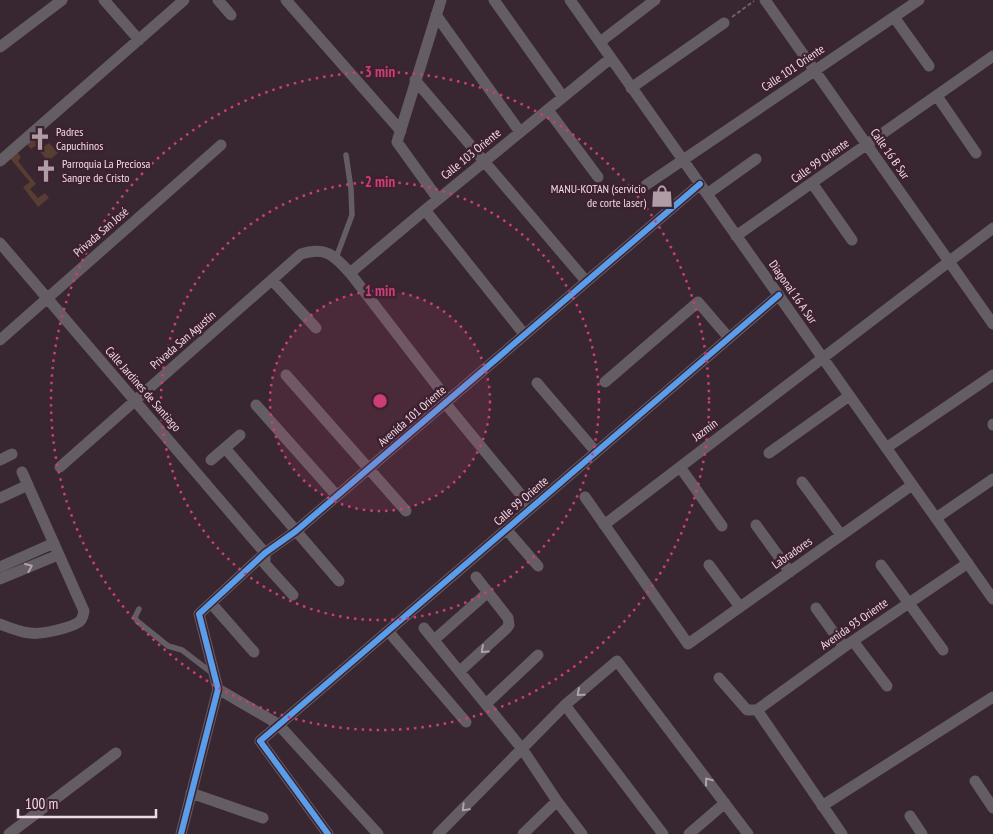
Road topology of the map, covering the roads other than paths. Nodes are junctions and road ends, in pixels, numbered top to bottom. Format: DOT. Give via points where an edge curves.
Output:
graph roads {
  1 [pos="62,0"];
  2 [pos="104,0"];
  3 [pos="184,0"];
  4 [pos="218,0"];
  5 [pos="286,0"];
  6 [pos="440,0"];
  7 [pos="494,0"];
  8 [pos="570,0"];
  9 [pos="655,0"];
  10 [pos="919,0"];
  11 [pos="769,2"];
  12 [pos="231,15"];
  13 [pos="436,15"];
  14 [pos="894,17"];
  15 [pos="724,23"];
  16 [pos="139,40"];
  17 [pos="600,42"];
  18 [pos="1,44"];
  19 [pos="993,56"];
  20 [pos="611,58"];
  21 [pos="929,66"];
  22 [pos="814,70"];
  23 [pos="415,80"];
  24 [pos="631,88"];
  25 [pos="937,96"];
  26 [pos="563,97"];
  27 [pos="548,110"];
  28 [pos="401,130"];
  29 [pos="520,132"];
  30 [pos="221,145"];
  31 [pos="867,145"];
  32 [pos="976,153"];
  33 [pos="346,155"];
  34 [pos="682,159"];
  35 [pos="756,159"];
  36 [pos="0,161"];
  37 [pos="484,162"];
  38 [pos="598,177"];
  39 [pos="812,183"];
  40 [pos="646,184"];
  41 [pos="704,189"];
  42 [pos="438,199"];
  43 [pos="425,210"];
  44 [pos="993,228"];
  45 [pos="736,236"];
  46 [pos="852,240"];
  47 [pos="0,243"];
  48 [pos="336,258"];
  49 [pos="950,262"];
  50 [pos="350,272"];
  51 [pos="272,280"];
  52 [pos="586,281"];
  53 [pos="779,295"];
  54 [pos="47,298"];
  55 [pos="993,324"];
  56 [pos="316,328"];
  57 [pos="524,334"];
  58 [pos="728,338"];
  59 [pos="0,340"];
  60 [pos="822,358"];
  61 [pos="286,375"];
  62 [pos="993,375"];
  63 [pos="605,382"];
  64 [pos="537,383"];
  65 [pos="849,396"];
  66 [pos="135,400"];
  67 [pos="446,401"];
  68 [pos="256,405"];
  69 [pos="240,434"];
  70 [pos="225,448"];
  71 [pos="886,448"];
  72 [pos="596,452"];
  73 [pos="769,453"];
  74 [pos="12,454"];
  75 [pos="0,460"];
  76 [pos="211,460"];
  77 [pos="60,467"];
  78 [pos="680,467"];
  79 [pos="368,468"];
  80 [pos="22,472"];
  81 [pos="993,479"];
  82 [pos="802,482"];
  83 [pos="28,485"];
  84 [pos="912,485"];
  85 [pos="337,496"];
  86 [pos="585,496"];
  87 [pos="0,498"];
  88 [pos="531,507"];
  89 [pos="406,511"];
  90 [pos="936,518"];
  91 [pos="604,525"];
  92 [pos="756,525"];
  93 [pos="722,526"];
  94 [pos="506,529"];
  95 [pos="296,531"];
  96 [pos="842,535"];
  97 [pos="54,544"];
  98 [pos="265,553"];
  99 [pos="58,554"];
  100 [pos="968,563"];
  101 [pos="881,564"];
  102 [pos="709,565"];
  103 [pos="538,566"];
  104 [pos="0,567"];
  105 [pos="790,572"];
  106 [pos="476,577"];
  107 [pos="0,579"];
  108 [pos="339,581"];
  109 [pos="488,593"];
  110 [pos="293,595"];
  111 [pos="993,599"];
  112 [pos="211,603"];
  113 [pos="908,604"];
  114 [pos="740,607"];
  115 [pos="140,608"];
  116 [pos="816,608"];
  117 [pos="0,624"];
  118 [pos="424,628"];
  119 [pos="388,631"];
  120 [pos="434,640"];
  121 [pos="849,644"];
  122 [pos="942,650"];
  123 [pos="254,652"];
  124 [pos="538,655"];
  125 [pos="460,671"];
  126 [pos="214,674"];
  127 [pos="719,678"];
  128 [pos="887,686"];
  129 [pos="218,689"];
  130 [pos="993,697"];
  131 [pos="486,704"];
  132 [pos="565,705"];
  133 [pos="757,710"];
  134 [pos="466,722"];
  135 [pos="278,724"];
  136 [pos="522,750"];
  137 [pos="116,753"];
  138 [pos="975,781"];
  139 [pos="191,793"];
  140 [pos="557,801"];
  141 [pos="725,803"];
  142 [pos="822,806"];
  143 [pos="993,808"];
  144 [pos="910,816"];
  145 [pos="263,818"];
  146 [pos="9,834"];
  147 [pos="181,834"];
  148 [pos="328,834"];
  149 [pos="378,834"];
  150 [pos="438,834"];
  151 [pos="523,834"];
  152 [pos="582,834"];
  153 [pos="663,834"];
  154 [pos="690,834"];
  155 [pos="748,834"];
  156 [pos="842,834"];
  157 [pos="922,834"];
  1 -- 18 [label="street"];
  2 -- 16 [label="street"];
  3 -- 16 [label="street"];
  4 -- 12 [label="street"];
  5 -- 28 [label="street"];
  6 -- 13 [label="street"];
  7 -- 26 [label="street"];
  8 -- 17 [label="street, Diagonal 16 A Sur"];
  9 -- 17 [label="street"];
  10 -- 14 [label="street, Calle 101 Oriente"];
  11 -- 22 [label="street, Calle 16 B Sur"];
  13 -- 23 [label="street"];
  13 -- 29 [label="street"];
  14 -- 21 [label="street"];
  14 -- 22 [label="street, Calle 101 Oriente"];
  15 -- 24 [label="street"];
  16 -- 36 [label="street"];
  17 -- 20 [label="street, Diagonal 16 A Sur"];
  19 -- 25 [label="street, Calle 99 Oriente"];
  20 -- 24 [label="street, Diagonal 16 A Sur"];
  20 -- 26 [label="street, Calle 103 Oriente"];
  22 -- 31 [label="street, Calle 16 B Sur"];
  22 -- 34 [label="street, Calle 101 Oriente"];
  23 -- 28 [label="street"];
  23 -- 37 [label="street"];
  24 -- 34 [label="street, Diagonal 16 A Sur"];
  25 -- 31 [label="street, Calle 99 Oriente"];
  25 -- 32 [label="street"];
  26 -- 27 [label="street, Calle 103 Oriente"];
  27 -- 29 [label="street, Calle 103 Oriente"];
  27 -- 38 [label="street"];
  28 -- 42 [label="street" via="397,142"];
  29 -- 37 [label="street, Calle 103 Oriente"];
  30 -- 54 [label="street, Privada San José"];
  31 -- 39 [label="street, Calle 99 Oriente"];
  31 -- 49 [label="street, Calle 16 B Sur"];
  33 -- 48 [label="lane" via="352,215"];
  34 -- 40 [label="street, Calle 101 Oriente"];
  34 -- 41 [label="street, Diagonal 16 A Sur"];
  35 -- 41 [label="street, Avenida 101 Oriente"];
  37 -- 42 [label="street, Calle 103 Oriente"];
  37 -- 52 [label="street"];
  39 -- 45 [label="street, Calle 99 Oriente"];
  39 -- 46 [label="street"];
  41 -- 45 [label="street, Diagonal 16 A Sur"];
  41 -- 52 [label="street, Avenida 101 Oriente"];
  42 -- 43 [label="street, Calle 103 Oriente"];
  43 -- 50 [label="street, Calle 103 Oriente"];
  43 -- 57 [label="street"];
  44 -- 49 [label="street, Jazmín"];
  45 -- 53 [label="street, Diagonal 16 A Sur"];
  47 -- 54 [label="street, Calle Jardines de Santiago"];
  48 -- 50 [label="street"];
  48 -- 51 [label="street, Privada San Agustín" via="327,252 313,250 301,254"];
  49 -- 55 [label="street, Calle 16 B Sur"];
  49 -- 60 [label="street, Jazmín"];
  50 -- 67 [label="street"];
  51 -- 56 [label="street"];
  51 -- 66 [label="street, Privada San Agustín"];
  52 -- 57 [label="street, Avenida 101 Oriente"];
  53 -- 58 [label="street, Calle 99 Oriente"];
  53 -- 60 [label="street, Diagonal 16 A Sur"];
  54 -- 59 [label="street, Privada San José"];
  54 -- 66 [label="street, Calle Jardines de Santiago"];
  57 -- 67 [label="street, Avenida 101 Oriente"];
  58 -- 63 [label="street" via="698,302"];
  58 -- 72 [label="street, Calle 99 Oriente"];
  60 -- 65 [label="street, Diagonal 16 A Sur"];
  60 -- 78 [label="street, Jazmín"];
  61 -- 79 [label="street"];
  62 -- 71 [label="street"];
  64 -- 72 [label="street"];
  65 -- 71 [label="street, Diagonal 16 A Sur"];
  65 -- 73 [label="street"];
  66 -- 77 [label="street, Privada San Agustín"];
  66 -- 98 [label="street, Calle Jardines de Santiago"];
  67 -- 79 [label="street, Avenida 101 Oriente"];
  67 -- 88 [label="street"];
  68 -- 85 [label="street"];
  69 -- 70 [label="street"];
  70 -- 76 [label="street"];
  70 -- 95 [label="street"];
  71 -- 84 [label="street, Diagonal 16 A Sur"];
  72 -- 88 [label="street, Calle 99 Oriente"];
  74 -- 75 [label="street"];
  78 -- 91 [label="street, Jazmín"];
  78 -- 93 [label="street"];
  79 -- 85 [label="street, Avenida 101 Oriente"];
  79 -- 89 [label="street"];
  80 -- 83 [label="street"];
  81 -- 90 [label="street"];
  82 -- 96 [label="street"];
  83 -- 87 [label="street"];
  83 -- 97 [label="street"];
  84 -- 90 [label="street, Diagonal 16 A Sur"];
  84 -- 96 [label="street, Labradores"];
  85 -- 95 [label="street, Avenida 101 Oriente"];
  86 -- 91 [label="street"];
  88 -- 94 [label="street, Calle 99 Oriente"];
  90 -- 100 [label="street, Diagonal 16 A Sur"];
  91 -- 114 [label="street, Labradores" via="688,644"];
  92 -- 105 [label="street"];
  94 -- 103 [label="street"];
  94 -- 119 [label="street, Calle 99 Oriente"];
  95 -- 98 [label="street, Avenida 101 Oriente"];
  95 -- 108 [label="street"];
  96 -- 105 [label="street, Labradores"];
  97 -- 99 [label="street"];
  97 -- 104 [label="street"];
  98 -- 110 [label="street, Calle Jardines de Santiago" via="264,564"];
  98 -- 112 [label="street, Avenida 101 Oriente"];
  107 -- 99 [label="street, one-way"];
  99 -- 117 [label="street" via="84,611 82,619 46,633 32,634"];
  100 -- 111 [label="street, Diagonal 16 A Sur"];
  100 -- 113 [label="street, Avenida 93 Oriente"];
  101 -- 113 [label="street"];
  102 -- 114 [label="street"];
  105 -- 114 [label="street, Labradores"];
  106 -- 109 [label="street"];
  109 -- 120 [label="street"];
  109 -- 125 [label="street, one-way" via="508,618 509,625"];
  112 -- 123 [label="street"];
  112 -- 126 [label="street, Avenida 101 Oriente" via="198,614"];
  113 -- 121 [label="street, Avenida 93 Oriente"];
  113 -- 122 [label="street"];
  115 -- 126 [label="lane" via="135,617 137,621 168,646 182,650"];
  116 -- 121 [label="street"];
  118 -- 120 [label="street"];
  119 -- 134 [label="street"];
  119 -- 135 [label="street, Calle 99 Oriente"];
  120 -- 125 [label="street"];
  121 -- 128 [label="street"];
  121 -- 133 [label="street, Avenida 93 Oriente"];
  124 -- 131 [label="street"];
  125 -- 131 [label="street"];
  126 -- 129 [label="street, Avenida 101 Oriente"];
  127 -- 133 [label="street" via="747,710"];
  129 -- 135 [label="street"];
  129 -- 139 [label="street"];
  130 -- 142 [label="street"];
  131 -- 136 [label="street"];
  132 -- 136 [label="street"];
  141 -- 132 [label="street, one-way" via="616,661"];
  132 -- 153 [label="street"];
  133 -- 142 [label="street"];
  135 -- 148 [label="street, Calle 99 Oriente" via="260,742"];
  135 -- 149 [label="street"];
  136 -- 140 [label="street"];
  136 -- 150 [label="street, one-way"];
  137 -- 146 [label="street"];
  138 -- 143 [label="street"];
  139 -- 145 [label="street"];
  139 -- 147 [label="street"];
  140 -- 151 [label="street"];
  140 -- 152 [label="street"];
  141 -- 154 [label="street"];
  141 -- 155 [label="street"];
  142 -- 156 [label="street"];
  144 -- 157 [label="street"];
}
